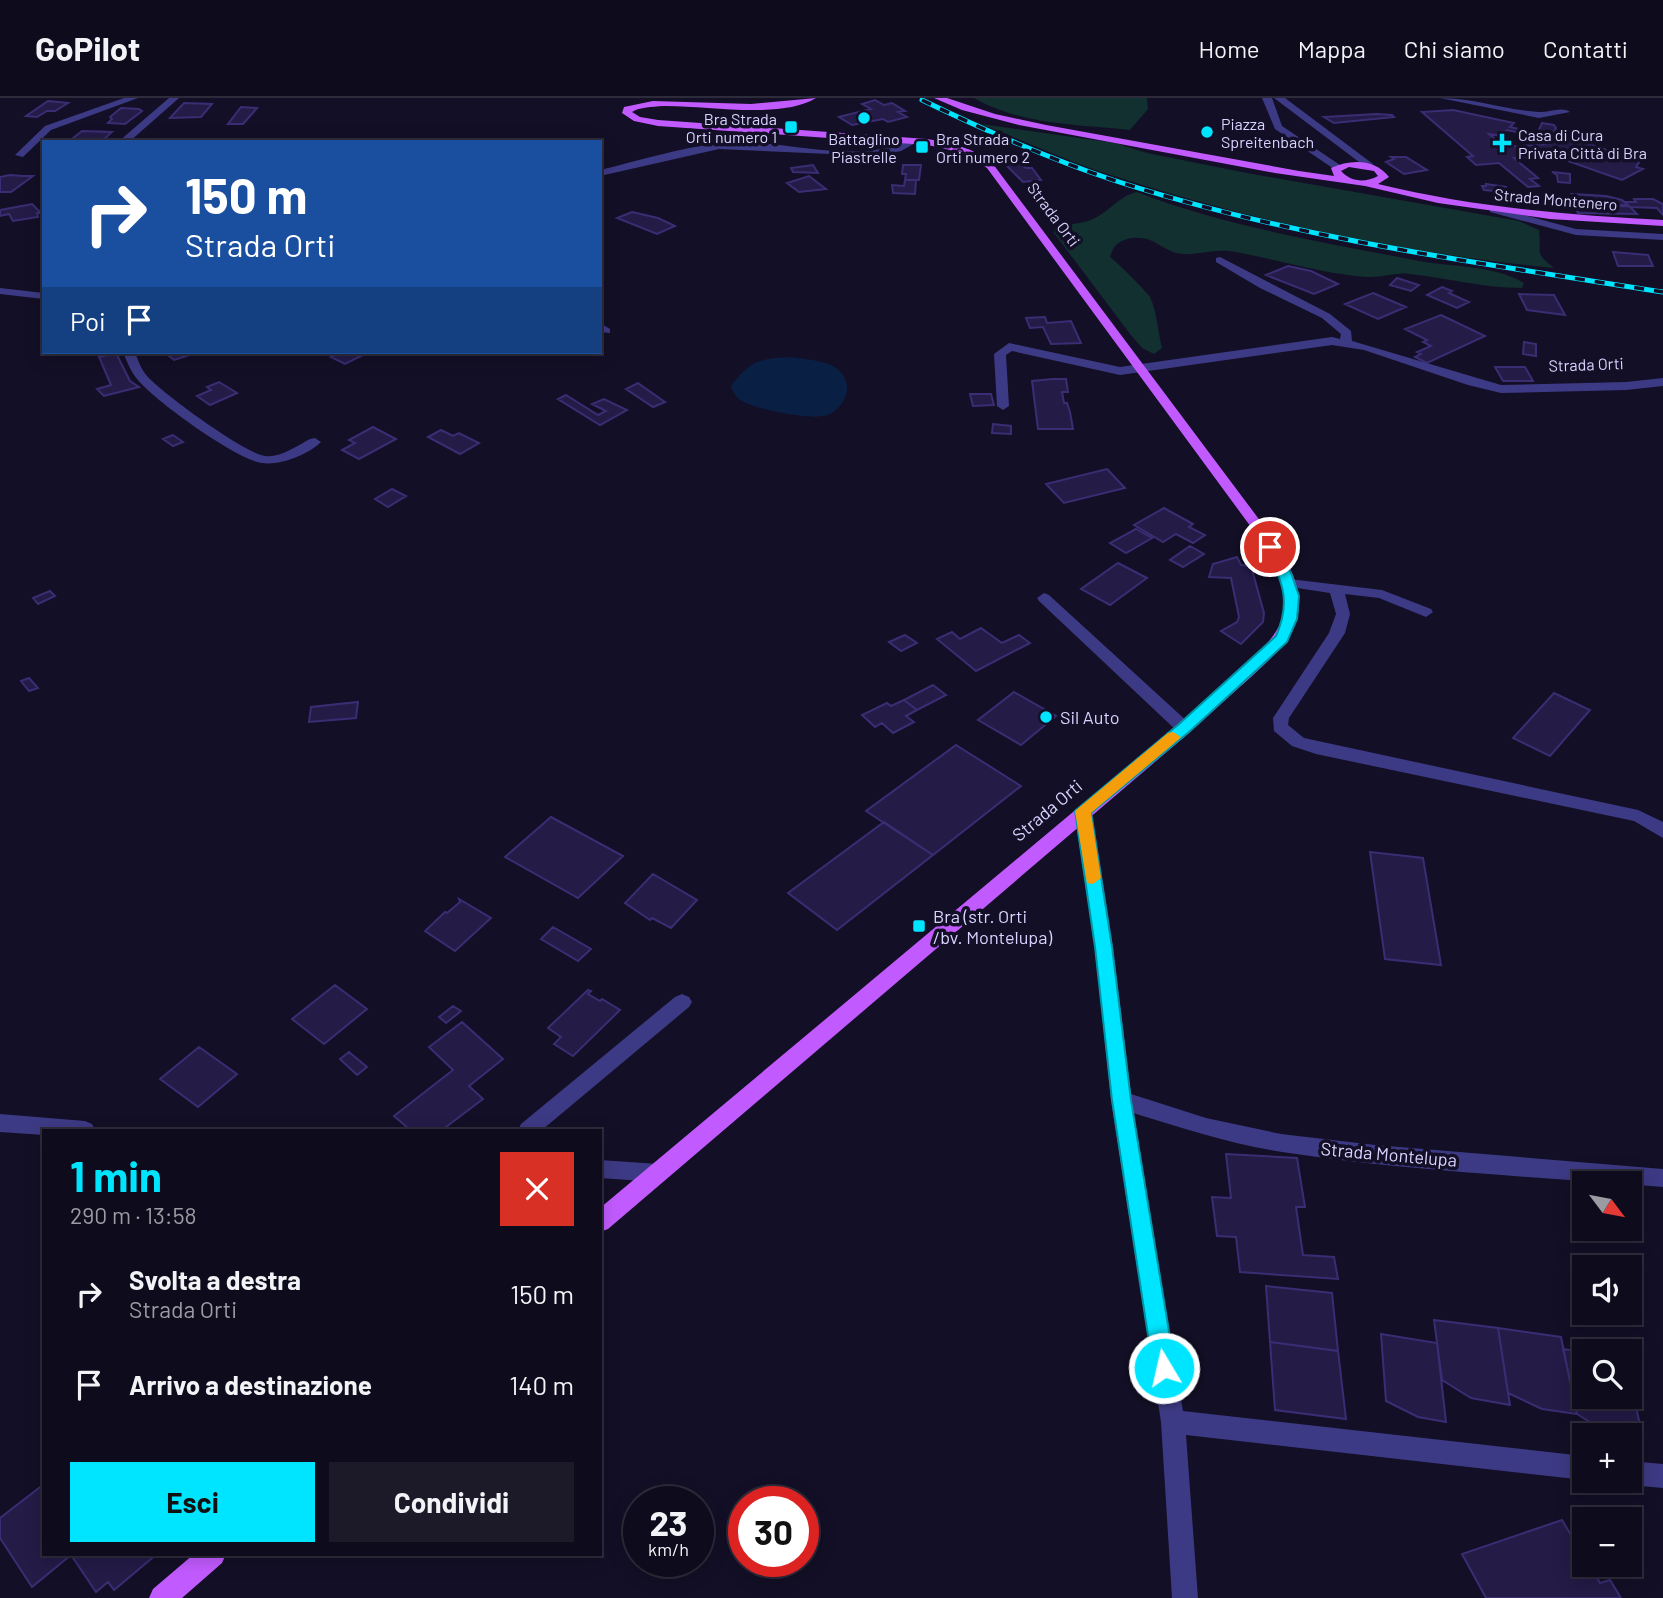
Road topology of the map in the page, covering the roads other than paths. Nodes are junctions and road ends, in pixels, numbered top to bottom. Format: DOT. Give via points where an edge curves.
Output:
graph roads {
  1 [pos="133,98"];
  2 [pos="175,98"];
  3 [pos="811,98"];
  4 [pos="939,98"];
  5 [pos="954,98"];
  6 [pos="1266,98"];
  7 [pos="1279,98"];
  8 [pos="1445,98"];
  9 [pos="969,109"];
  10 [pos="1565,113"];
  11 [pos="125,140"];
  12 [pos="143,140"];
  13 [pos="914,141"];
  14 [pos="20,155"];
  15 [pos="1370,166"];
  16 [pos="1336,169"];
  17 [pos="1293,172"];
  18 [pos="602,173"];
  19 [pos="1384,177"];
  20 [pos="1346,180"];
  21 [pos="1364,183"];
  22 [pos="1447,201"];
  23 [pos="1494,210"];
  24 [pos="1663,223"];
  25 [pos="1663,237"];
  26 [pos="1220,260"];
  27 [pos="0,291"];
  28 [pos="42,296"];
  29 [pos="1346,342"];
  30 [pos="130,354"];
  31 [pos="1142,370"];
  32 [pos="1663,382"];
  33 [pos="1003,406"];
  34 [pos="315,442"];
  35 [pos="1289,583"];
  36 [pos="1336,589"];
  37 [pos="1044,598"];
  38 [pos="1426,612"];
  39 [pos="1184,728"];
  40 [pos="1083,811"];
  41 [pos="1663,832"];
  42 [pos="682,1002"];
  43 [pos="1121,1100"];
  44 [pos="0,1123"];
  45 [pos="73,1129"];
  46 [pos="529,1129"];
  47 [pos="602,1168"];
  48 [pos="658,1173"];
  49 [pos="1663,1178"];
  50 [pos="602,1220"];
  51 [pos="1173,1422"];
  52 [pos="1572,1467"];
  53 [pos="1642,1475"];
  54 [pos="1663,1476"];
  55 [pos="211,1556"];
  56 [pos="162,1598"];
  57 [pos="1185,1598"];
  1 -- 14 [label="street" via="48,128"];
  2 -- 11 [label="street"];
  2 -- 12 [label="street" via="177,104"];
  3 -- 13 [label="main road, Strada Orti" via="753,107 659,100 633,105 627,113 658,123"];
  4 -- 9 [label="main road"];
  5 -- 9 [label="main road"];
  6 -- 16 [label="street" via="1278,127"];
  7 -- 15 [label="street"];
  8 -- 10 [label="street" via="1539,115"];
  9 -- 17 [label="main road" via="1037,128"];
  13 -- 18 [label="street" via="895,150 869,153 719,146"];
  13 -- 31 [label="main road, Strada Orti" via="965,150 990,166"];
  15 -- 16 [label="main road" via="1348,164"];
  15 -- 19 [label="main road, Strada Montenero"];
  16 -- 17 [label="main road"];
  16 -- 20 [label="main road"];
  17 -- 20 [label="main road, Strada Montenero"];
  19 -- 21 [label="main road"];
  19 -- 22 [label="main road, Strada Montenero"];
  20 -- 21 [label="main road, Strada Montenero"];
  21 -- 22 [label="main road, Strada Montenero"];
  22 -- 23 [label="main road, Strada Montenero"];
  23 -- 24 [label="main road, Strada Montenero" via="1578,220"];
  23 -- 25 [label="street" via="1576,232"];
  26 -- 29 [label="street" via="1340,325 1347,333"];
  27 -- 28 [label="street"];
  29 -- 31 [label="street, Strada Orti"];
  29 -- 32 [label="street, Strada Orti" via="1501,389"];
  30 -- 34 [label="street" via="142,377 156,390 258,459 280,458"];
  31 -- 33 [label="street" via="1120,371 1009,347 1000,354"];
  31 -- 35 [label="main road, Strada Orti" via="1270,547"];
  35 -- 36 [label="street"];
  35 -- 39 [label="main road, Strada Orti" via="1292,607 1282,639"];
  36 -- 38 [label="street" via="1382,594"];
  36 -- 41 [label="street" via="1343,614 1336,633 1281,718 1280,727 1287,736 1316,748 1638,816"];
  37 -- 39 [label="street"];
  39 -- 40 [label="main road, Strada Orti"];
  40 -- 43 [label="street"];
  40 -- 48 [label="main road, Strada Orti"];
  42 -- 46 [label="street"];
  43 -- 49 [label="street, Strada Montelupa" via="1206,1127 1282,1143"];
  43 -- 51 [label="street"];
  44 -- 45 [label="street"];
  47 -- 48 [label="street"];
  48 -- 50 [label="main road, Strada Orti"];
  51 -- 52 [label="street"];
  51 -- 57 [label="street"];
  53 -- 54 [label="street"];
  55 -- 56 [label="main road"];
}
